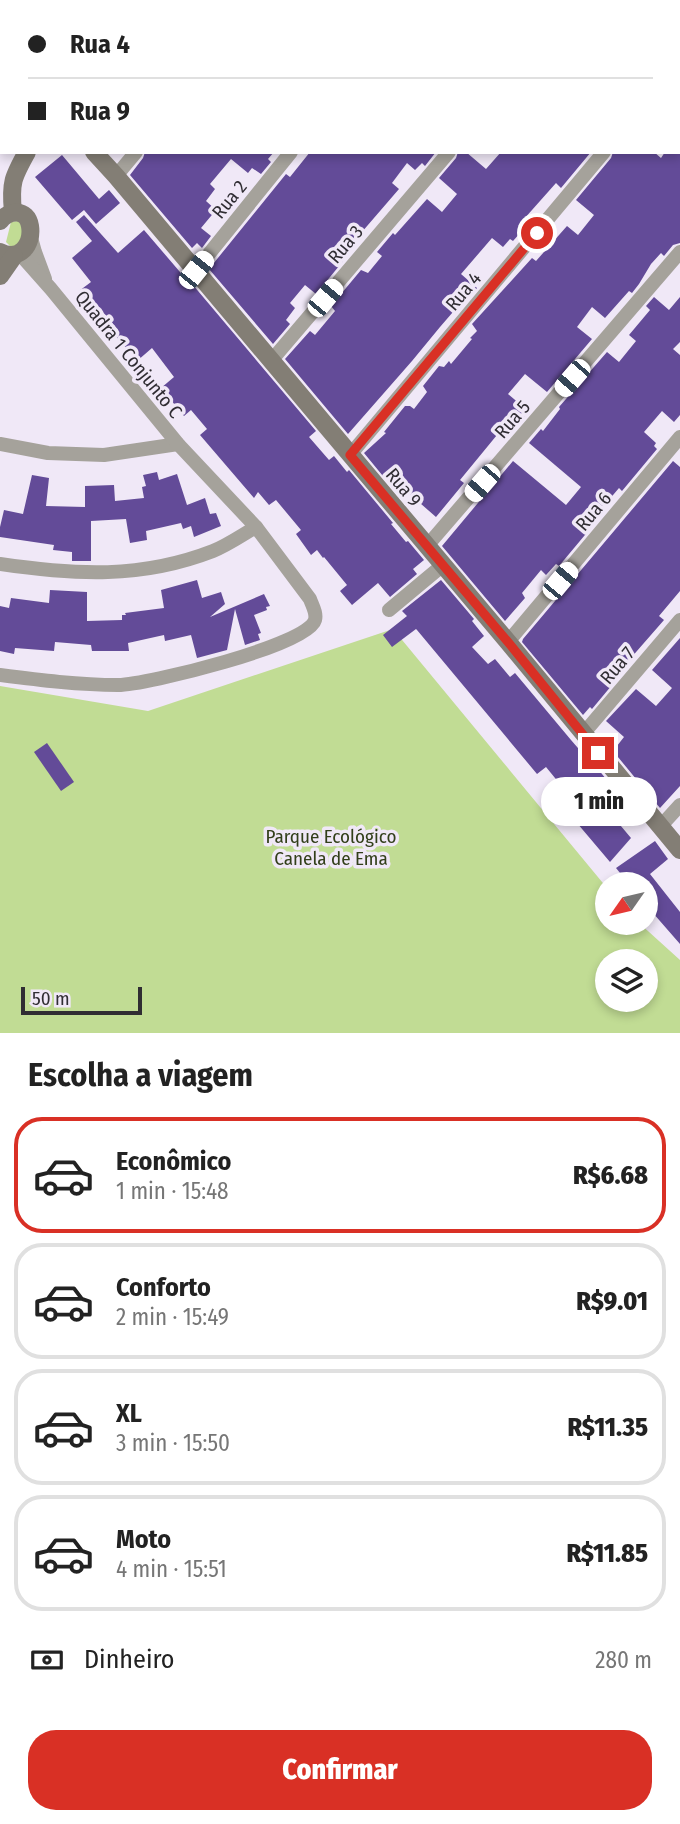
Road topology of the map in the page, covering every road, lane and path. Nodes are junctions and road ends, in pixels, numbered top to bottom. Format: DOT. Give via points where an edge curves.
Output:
graph roads {
  1 [pos="26,154"];
  2 [pos="96,154"];
  3 [pos="134,154"];
  4 [pos="289,154"];
  5 [pos="447,154"];
  6 [pos="602,154"];
  7 [pos="116,176"];
  8 [pos="3,217"];
  9 [pos="30,234"];
  10 [pos="680,252"];
  11 [pos="11,254"];
  12 [pos="196,270"];
  13 [pos="0,276"];
  14 [pos="51,289"];
  15 [pos="271,360"];
  16 [pos="680,437"];
  17 [pos="0,444"];
  18 [pos="178,444"];
  19 [pos="350,455"];
  20 [pos="256,527"];
  21 [pos="427,546"];
  22 [pos="0,564"];
  23 [pos="443,565"];
  24 [pos="389,610"];
  25 [pos="680,620"];
  26 [pos="508,642"];
  27 [pos="0,675"];
  28 [pos="583,734"];
  29 [pos="680,805"];
  30 [pos="660,827"];
  31 [pos="680,850"];
  1 -- 8 [label="street" via="13,176"];
  2 -- 7 [label="street, Rua 9"];
  3 -- 7 [label="street"];
  4 -- 12 [label="street, Rua 2"];
  5 -- 15 [label="street, Rua 3"];
  6 -- 19 [label="street, Rua 4"];
  7 -- 12 [label="street, Rua 9"];
  8 -- 9 [label="street" via="26,216"];
  9 -- 11 [label="street" via="25,248"];
  9 -- 14 [label="street"];
  10 -- 21 [label="street, Rua 5"];
  11 -- 13 [label="street"];
  11 -- 14 [label="street"];
  12 -- 15 [label="street, Rua 9"];
  14 -- 18 [label="street, Quadra 1 Conjunto C"];
  15 -- 19 [label="street, Rua 9"];
  16 -- 26 [label="street, Rua 6"];
  17 -- 18 [label="street" via="48,453 104,455"];
  18 -- 20 [label="street, Quadra 1 Conjunto C"];
  19 -- 21 [label="street, Rua 9"];
  20 -- 22 [label="street" via="216,550 169,565 116,573"];
  20 -- 27 [label="street, Quadra 1 Conjunto C" via="310,600 316,619 311,628 260,651 176,676 121,686"];
  21 -- 23 [label="street, Rua 9"];
  23 -- 24 [label="street"];
  23 -- 26 [label="street, Rua 9"];
  25 -- 28 [label="street, Rua 7"];
  26 -- 28 [label="street, Rua 9"];
  28 -- 30 [label="street, Rua 9"];
  29 -- 30 [label="street"];
  30 -- 31 [label="street, Rua 9"];
}
